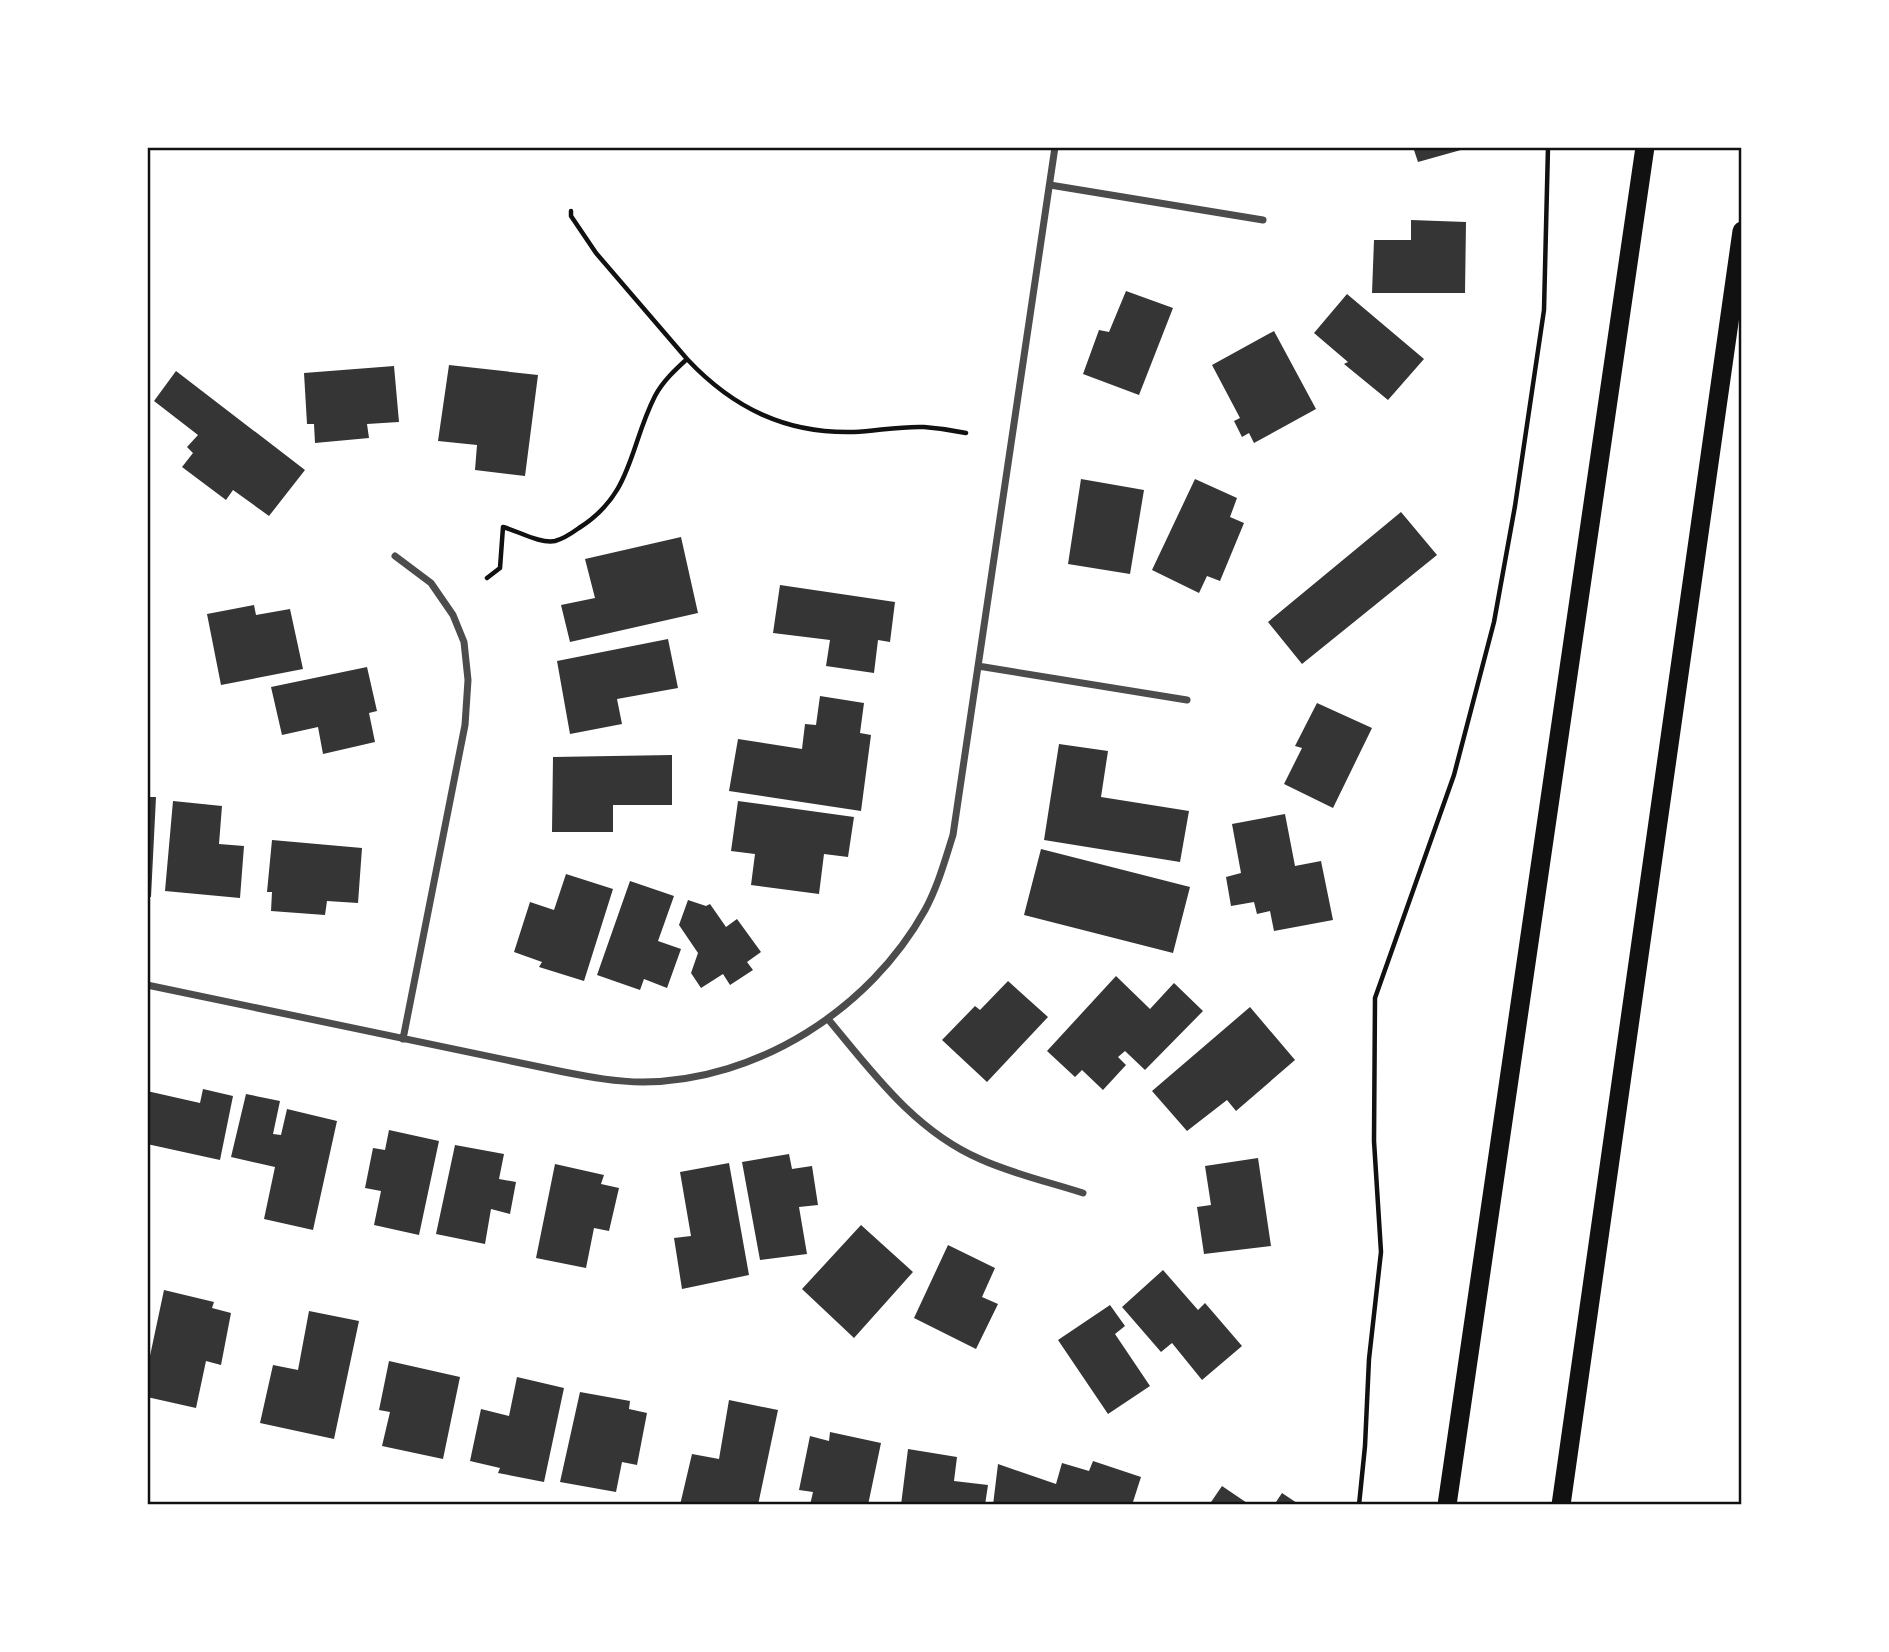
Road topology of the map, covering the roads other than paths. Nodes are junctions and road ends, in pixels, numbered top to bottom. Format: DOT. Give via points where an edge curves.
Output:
graph roads {
  1 [pos="1055,147"];
  2 [pos="1645,147"];
  3 [pos="1051,185"];
  4 [pos="1263,220"];
  5 [pos="1742,231"];
  6 [pos="395,556"];
  7 [pos="978,666"];
  8 [pos="1187,700"];
  9 [pos="147,985"];
  10 [pos="828,1019"];
  11 [pos="403,1039"];
  12 [pos="1083,1194"];
  13 [pos="1447,1505"];
  14 [pos="1561,1505"];
  1 -- 3 [label="street"];
  2 -- 13 [label="highway"];
  3 -- 4 [label="street"];
  3 -- 7 [label="street"];
  5 -- 14 [label="highway"];
  6 -- 11 [label="street" via="431,583 453,615 464,642 468,680 465,725"];
  7 -- 8 [label="street"];
  7 -- 10 [label="street" via="953,835 942,871 903,944 870,982"];
  9 -- 11 [label="street"];
  10 -- 11 [label="street" via="771,1053 726,1069 645,1082 564,1072"];
  10 -- 12 [label="street" via="907,1111 940,1135 979,1159"];
}
